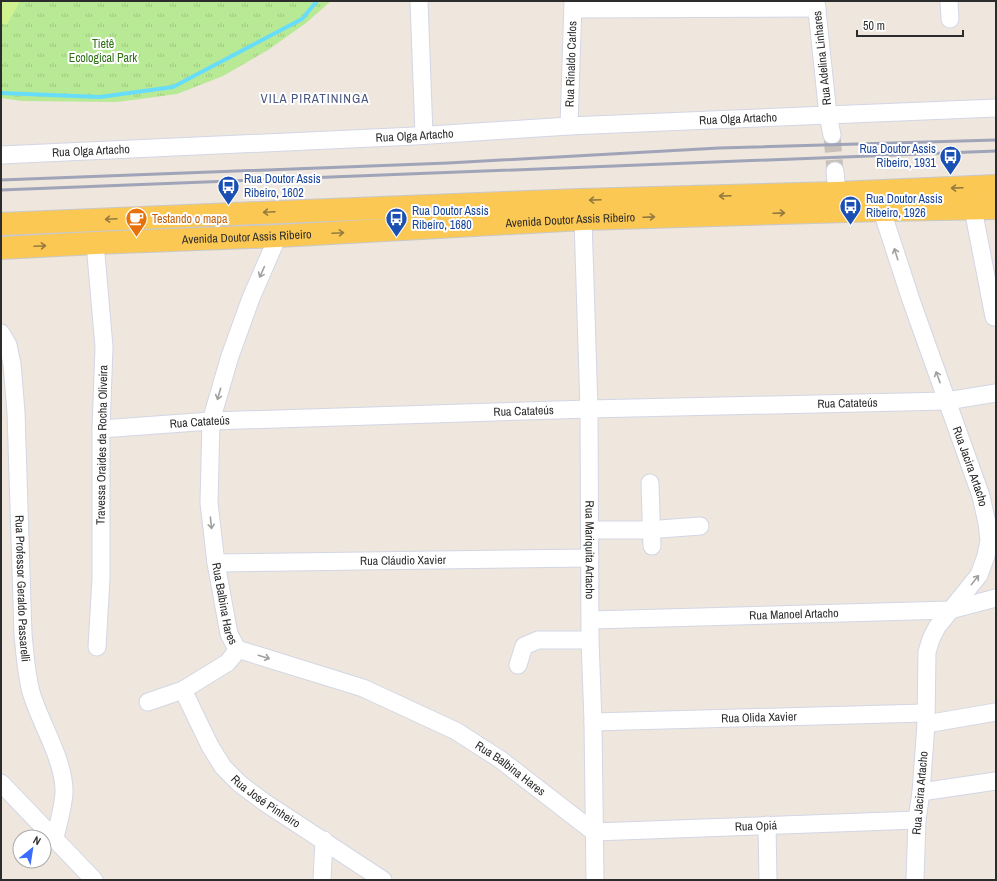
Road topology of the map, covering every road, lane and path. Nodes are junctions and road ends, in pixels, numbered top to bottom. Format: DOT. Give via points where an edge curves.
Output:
graph roads {
  1 [pos="419,1"];
  2 [pos="949,1"];
  3 [pos="816,4"];
  4 [pos="573,5"];
  5 [pos="950,20"];
  6 [pos="996,108"];
  7 [pos="828,115"];
  8 [pos="569,126"];
  9 [pos="424,135"];
  10 [pos="832,135"];
  11 [pos="1,154"];
  12 [pos="835,171"];
  13 [pos="996,186"];
  14 [pos="837,193"];
  15 [pos="879,200"];
  16 [pos="996,208"];
  17 [pos="973,209"];
  18 [pos="305,211"];
  19 [pos="583,219"];
  20 [pos="1,224"];
  21 [pos="278,236"];
  22 [pos="94,243"];
  23 [pos="1,248"];
  24 [pos="994,316"];
  25 [pos="1,333"];
  26 [pos="996,393"];
  27 [pos="947,401"];
  28 [pos="589,409"];
  29 [pos="211,421"];
  30 [pos="101,429"];
  31 [pos="650,483"];
  32 [pos="700,526"];
  33 [pos="652,529"];
  34 [pos="590,530"];
  35 [pos="652,546"];
  36 [pos="590,558"];
  37 [pos="216,564"];
  38 [pos="996,598"];
  39 [pos="950,610"];
  40 [pos="591,620"];
  41 [pos="590,640"];
  42 [pos="97,647"];
  43 [pos="237,649"];
  44 [pos="518,665"];
  45 [pos="183,690"];
  46 [pos="148,702"];
  47 [pos="996,712"];
  48 [pos="926,718"];
  49 [pos="593,722"];
  50 [pos="996,781"];
  51 [pos="1,783"];
  52 [pos="921,792"];
  53 [pos="917,820"];
  54 [pos="767,826"];
  55 [pos="594,832"];
  56 [pos="55,838"];
  57 [pos="324,840"];
  58 [pos="94,880"];
  59 [pos="322,880"];
  60 [pos="383,880"];
  61 [pos="595,880"];
  62 [pos="768,880"];
  63 [pos="915,880"];
  1 -- 9 [label="street"];
  2 -- 5 [label="street"];
  3 -- 4 [label="street"];
  3 -- 7 [label="street, Rua Adelina Linhares"];
  4 -- 8 [label="street, Rua Rinaldo Carlos"];
  6 -- 7 [label="street, Rua Olga Artacho"];
  7 -- 8 [label="street, Rua Olga Artacho"];
  7 -- 10 [label="street"];
  8 -- 9 [label="street, Rua Olga Artacho"];
  9 -- 11 [label="street, Rua Olga Artacho"];
  12 -- 14 [label="street"];
  13 -- 15 [label="main road, Avenida Doutor Assis Ribeiro, one-way"];
  14 -- 15 [label="main road, Avenida Doutor Assis Ribeiro"];
  14 -- 18 [label="main road, Avenida Doutor Assis Ribeiro, one-way"];
  15 -- 17 [label="main road, Avenida Doutor Assis Ribeiro"];
  19 -- 15 [label="main road, Avenida Doutor Assis Ribeiro, one-way"];
  27 -- 15 [label="street, Rua Jacira Artacho, one-way"];
  16 -- 17 [label="main road, Avenida Doutor Assis Ribeiro"];
  17 -- 24 [label="street"];
  18 -- 20 [label="main road, Avenida Doutor Assis Ribeiro, one-way"];
  18 -- 21 [label="main road"];
  21 -- 19 [label="main road, Avenida Doutor Assis Ribeiro, one-way"];
  19 -- 28 [label="street, Rua Mariquita Artacho"];
  21 -- 22 [label="main road, Avenida Doutor Assis Ribeiro"];
  21 -- 29 [label="street, Rua Balbina Hares, one-way" via="251,298 230,356"];
  23 -- 22 [label="main road, Avenida Doutor Assis Ribeiro, one-way"];
  22 -- 30 [label="street, Travessa Oraides da Rocha Oliveira" via="104,347"];
  25 -- 56 [label="street, Rua Professor Geraldo Passarelli" via="8,345 12,364 16,412 26,671 31,693 61,772 64,792"];
  26 -- 27 [label="street, Rua Catateús"];
  27 -- 28 [label="street, Rua Catateús"];
  39 -- 27 [label="street, Rua Jacira Artacho, one-way" via="979,575 989,540 981,496"];
  28 -- 29 [label="street, Rua Catateús"];
  28 -- 34 [label="street, Rua Mariquita Artacho"];
  29 -- 30 [label="street, Rua Catateús"];
  29 -- 37 [label="street, Rua Balbina Hares, one-way" via="209,503"];
  30 -- 42 [label="street, Travessa Oraides da Rocha Oliveira" via="101,579"];
  31 -- 33 [label="street"];
  32 -- 33 [label="street"];
  33 -- 34 [label="street"];
  33 -- 35 [label="street"];
  34 -- 36 [label="street, Rua Mariquita Artacho"];
  36 -- 37 [label="street, Rua Cláudio Xavier"];
  36 -- 40 [label="street, Rua Mariquita Artacho"];
  37 -- 43 [label="street, Rua Balbina Hares" via="229,634"];
  38 -- 39 [label="street, Rua Manoel Artacho"];
  39 -- 40 [label="street, Rua Manoel Artacho"];
  39 -- 48 [label="street, Rua Jacira Artacho" via="937,627 927,652"];
  40 -- 41 [label="street, Rua Mariquita Artacho"];
  41 -- 44 [label="street" via="530,642 524,646"];
  41 -- 49 [label="street, Rua Mariquita Artacho"];
  43 -- 45 [label="street" via="227,662"];
  43 -- 55 [label="street, Rua Balbina Hares, one-way" via="363,688 456,731 501,760"];
  45 -- 46 [label="street"];
  45 -- 57 [label="street, Rua José Pinheiro" via="223,767 264,802"];
  47 -- 48 [label="street, Rua Olida Xavier"];
  48 -- 49 [label="street, Rua Olida Xavier"];
  48 -- 52 [label="street, Rua Jacira Artacho"];
  49 -- 55 [label="street, Rua Mariquita Artacho"];
  50 -- 52 [label="street"];
  51 -- 56 [label="street"];
  52 -- 53 [label="street, Rua Jacira Artacho"];
  53 -- 54 [label="street, Rua Opiá"];
  53 -- 63 [label="street, Rua Jacira Artacho"];
  54 -- 55 [label="street, Rua Opiá"];
  54 -- 62 [label="street"];
  55 -- 61 [label="street, Rua Mariquita Artacho"];
  56 -- 58 [label="street"];
  57 -- 59 [label="street"];
  57 -- 60 [label="street, Rua José Pinheiro"];
}
